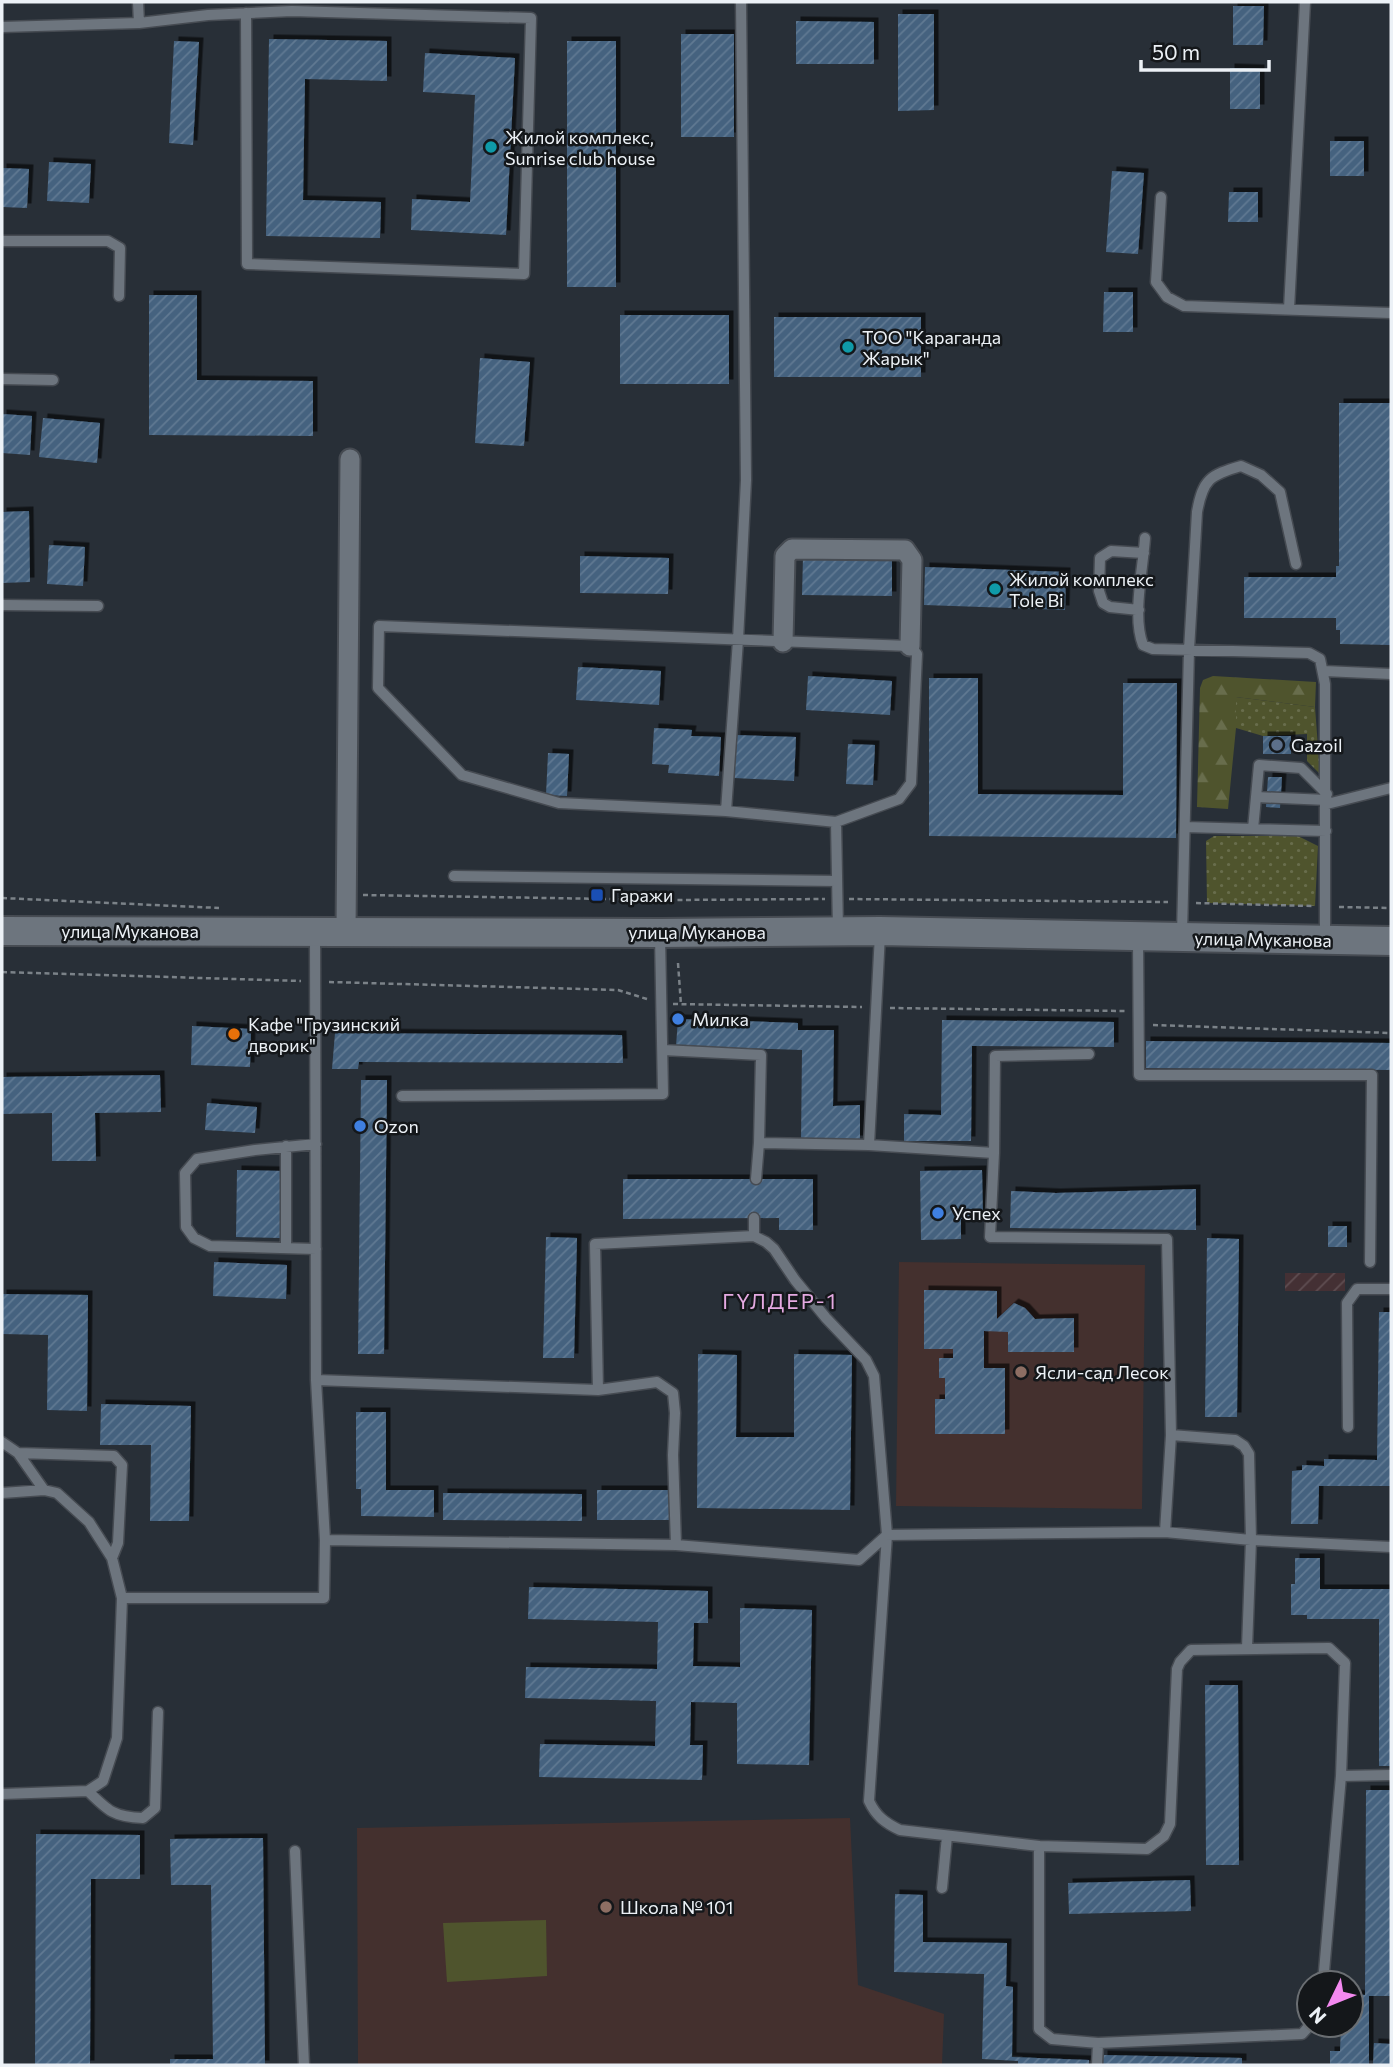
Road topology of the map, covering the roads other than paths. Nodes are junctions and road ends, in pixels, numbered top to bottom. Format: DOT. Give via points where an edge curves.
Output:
graph roads {
  1 [pos="138,2"];
  2 [pos="741,2"];
  3 [pos="1305,2"];
  4 [pos="246,13"];
  5 [pos="139,23"];
  6 [pos="2,27"];
  7 [pos="1161,197"];
  8 [pos="2,241"];
  9 [pos="118,296"];
  10 [pos="1289,309"];
  11 [pos="1391,313"];
  12 [pos="2,379"];
  13 [pos="53,380"];
  14 [pos="350,459"];
  15 [pos="1145,538"];
  16 [pos="1144,553"];
  17 [pos="1296,564"];
  18 [pos="2,605"];
  19 [pos="98,606"];
  20 [pos="1139,610"];
  21 [pos="738,640"];
  22 [pos="783,642"];
  23 [pos="910,646"];
  24 [pos="1189,650"];
  25 [pos="1324,671"];
  26 [pos="1391,674"];
  27 [pos="1391,788"];
  28 [pos="1256,797"];
  29 [pos="1326,799"];
  30 [pos="726,811"];
  31 [pos="836,822"];
  32 [pos="1185,827"];
  33 [pos="1253,829"];
  34 [pos="1326,831"];
  35 [pos="454,876"];
  36 [pos="837,881"];
  37 [pos="2,931"];
  38 [pos="315,931"];
  39 [pos="838,931"];
  40 [pos="880,931"];
  41 [pos="346,932"];
  42 [pos="660,933"];
  43 [pos="1138,936"];
  44 [pos="1182,938"];
  45 [pos="1325,940"];
  46 [pos="1391,941"];
  47 [pos="663,1050"];
  48 [pos="1089,1054"];
  49 [pos="402,1096"];
  50 [pos="759,1143"];
  51 [pos="316,1144"];
  52 [pos="869,1145"];
  53 [pos="286,1146"];
  54 [pos="994,1153"];
  55 [pos="756,1179"];
  56 [pos="754,1218"];
  57 [pos="754,1236"];
  58 [pos="286,1248"];
  59 [pos="316,1249"];
  60 [pos="1370,1262"];
  61 [pos="1391,1289"];
  62 [pos="316,1380"];
  63 [pos="598,1390"];
  64 [pos="1348,1427"];
  65 [pos="1171,1435"];
  66 [pos="2,1442"];
  67 [pos="18,1453"];
  68 [pos="44,1490"];
  69 [pos="2,1493"];
  70 [pos="1165,1532"];
  71 [pos="887,1535"];
  72 [pos="325,1540"];
  73 [pos="1251,1540"];
  74 [pos="676,1545"];
  75 [pos="1391,1547"];
  76 [pos="112,1558"];
  77 [pos="122,1598"];
  78 [pos="1247,1648"];
  79 [pos="158,1712"];
  80 [pos="1391,1774"];
  81 [pos="1341,1776"];
  82 [pos="88,1791"];
  83 [pos="2,1794"];
  84 [pos="947,1836"];
  85 [pos="1039,1846"];
  86 [pos="295,1851"];
  87 [pos="942,1888"];
  88 [pos="1324,1969"];
  89 [pos="1295,2034"];
  90 [pos="1098,2043"];
  91 [pos="304,2065"];
  92 [pos="1097,2065"];
  1 -- 5 [label="lane"];
  2 -- 21 [label="lane" via="746,480"];
  3 -- 10 [label="lane"];
  4 -- 4 [label="lane" via="530,18 524,274 247,264"];
  4 -- 5 [label="lane"];
  5 -- 6 [label="lane"];
  7 -- 10 [label="lane" via="1156,282 1167,297 1184,306"];
  8 -- 9 [label="lane" via="108,241 120,248"];
  10 -- 11 [label="lane"];
  12 -- 13 [label="lane"];
  14 -- 41 [label="street"];
  15 -- 16 [label="lane"];
  16 -- 20 [label="lane"];
  16 -- 20 [label="lane" via="1111,551 1100,558 1103,603"];
  17 -- 24 [label="lane" via="1280,492 1261,475 1241,466 1214,473 1200,493 1197,512"];
  18 -- 19 [label="lane"];
  20 -- 24 [label="lane" via="1143,645"];
  21 -- 22 [label="lane"];
  21 -- 30 [label="lane"];
  21 -- 30 [label="lane" via="379,626 378,688 462,775 559,803"];
  22 -- 23 [label="lane"];
  22 -- 23 [label="street" via="785,556 792,549 905,550 912,560"];
  23 -- 31 [label="lane" via="917,654 911,783 899,799"];
  24 -- 25 [label="lane" via="1309,653 1320,659"];
  24 -- 32 [label="lane"];
  25 -- 26 [label="lane"];
  25 -- 29 [label="lane"];
  27 -- 29 [label="lane"];
  28 -- 29 [label="lane"];
  28 -- 29 [label="lane" via="1259,765 1301,768"];
  28 -- 33 [label="lane"];
  29 -- 34 [label="lane"];
  30 -- 31 [label="lane"];
  31 -- 36 [label="lane"];
  32 -- 33 [label="lane"];
  32 -- 44 [label="lane"];
  33 -- 34 [label="lane"];
  34 -- 45 [label="lane"];
  35 -- 36 [label="lane"];
  36 -- 39 [label="lane"];
  37 -- 38 [label="main road, улица Муканова"];
  38 -- 41 [label="main road, улица Муканова"];
  38 -- 51 [label="lane"];
  39 -- 40 [label="main road, улица Муканова"];
  39 -- 42 [label="main road, улица Муканова"];
  40 -- 43 [label="main road, улица Муканова"];
  40 -- 52 [label="lane"];
  41 -- 42 [label="main road, улица Муканова"];
  42 -- 47 [label="lane"];
  43 -- 44 [label="main road, улица Муканова"];
  43 -- 60 [label="lane" via="1139,1076 1371,1075"];
  44 -- 45 [label="main road, улица Муканова"];
  45 -- 46 [label="main road, улица Муканова"];
  47 -- 49 [label="lane" via="663,1094"];
  47 -- 50 [label="lane" via="761,1055"];
  48 -- 54 [label="lane" via="995,1056"];
  50 -- 52 [label="lane"];
  50 -- 55 [label="lane"];
  51 -- 53 [label="lane"];
  51 -- 59 [label="lane"];
  52 -- 54 [label="lane"];
  53 -- 58 [label="lane"];
  53 -- 58 [label="lane" via="197,1159 186,1173 186,1227 194,1238 210,1246"];
  54 -- 65 [label="lane" via="990,1237 1167,1239"];
  56 -- 57 [label="lane"];
  57 -- 63 [label="lane" via="595,1244"];
  57 -- 71 [label="lane" via="774,1249 826,1318 866,1360 874,1376"];
  58 -- 59 [label="lane"];
  59 -- 62 [label="lane"];
  61 -- 64 [label="lane" via="1357,1289 1347,1303"];
  62 -- 63 [label="lane"];
  62 -- 72 [label="lane"];
  63 -- 74 [label="lane" via="657,1382 673,1393"];
  65 -- 70 [label="lane"];
  65 -- 73 [label="lane" via="1235,1440 1244,1446 1249,1454"];
  66 -- 67 [label="lane"];
  67 -- 68 [label="lane"];
  67 -- 76 [label="lane" via="114,1456 122,1465 118,1543"];
  68 -- 69 [label="lane"];
  68 -- 76 [label="lane" via="57,1493 89,1522"];
  70 -- 71 [label="lane"];
  70 -- 73 [label="lane"];
  71 -- 74 [label="lane" via="859,1560"];
  71 -- 84 [label="lane" via="870,1801 883,1822 900,1830"];
  72 -- 74 [label="lane"];
  72 -- 77 [label="lane" via="324,1598"];
  73 -- 75 [label="lane"];
  73 -- 78 [label="lane"];
  76 -- 77 [label="lane"];
  77 -- 82 [label="lane" via="117,1738 103,1781"];
  78 -- 81 [label="lane" via="1329,1648 1345,1663"];
  78 -- 85 [label="lane" via="1191,1650 1180,1662 1170,1824 1164,1836 1147,1849"];
  79 -- 82 [label="lane" via="155,1808 143,1818 121,1817"];
  80 -- 81 [label="lane"];
  81 -- 88 [label="lane"];
  82 -- 83 [label="lane"];
  84 -- 85 [label="lane"];
  84 -- 87 [label="lane"];
  85 -- 90 [label="lane" via="1039,2029 1052,2039"];
  86 -- 91 [label="lane"];
  89 -- 90 [label="lane"];
  90 -- 92 [label="lane"];
}
